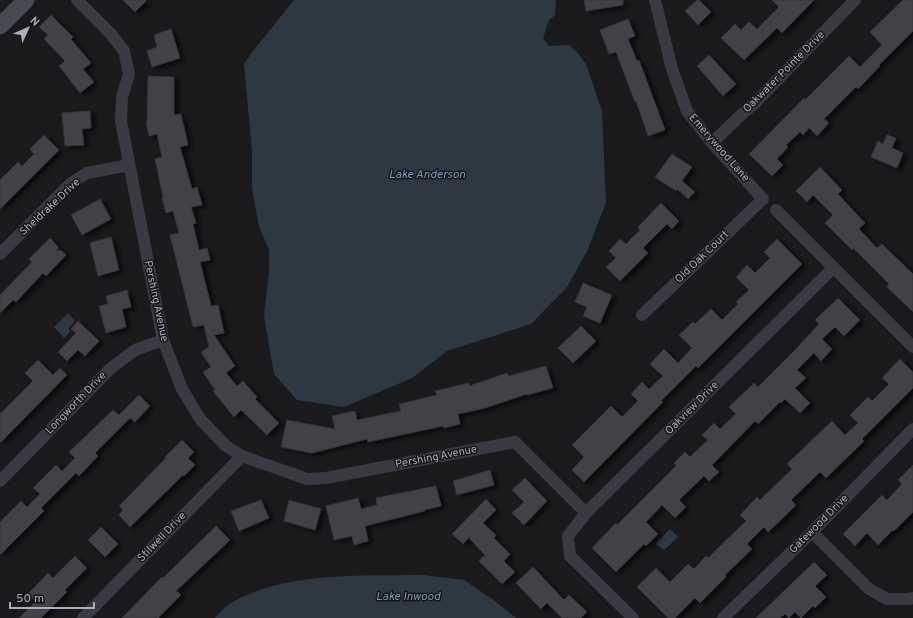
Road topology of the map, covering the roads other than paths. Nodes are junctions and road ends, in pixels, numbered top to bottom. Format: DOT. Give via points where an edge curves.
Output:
graph roads {
  1 [pos="26,0"];
  2 [pos="77,0"];
  3 [pos="655,0"];
  4 [pos="855,0"];
  5 [pos="0,26"];
  6 [pos="712,143"];
  7 [pos="129,165"];
  8 [pos="763,198"];
  9 [pos="776,210"];
  10 [pos="0,254"];
  11 [pos="834,268"];
  12 [pos="642,315"];
  13 [pos="162,340"];
  14 [pos="913,347"];
  15 [pos="913,428"];
  16 [pos="242,456"];
  17 [pos="0,481"];
  18 [pos="586,513"];
  19 [pos="812,532"];
  20 [pos="913,598"];
  21 [pos="83,618"];
  22 [pos="633,618"];
  23 [pos="723,618"];
  1 -- 5 [label="street"];
  2 -- 7 [label="street, Pershing Avenue" via="124,51 129,74 122,96 121,122"];
  3 -- 6 [label="street, Emerywood Lane" via="672,69 687,111"];
  4 -- 6 [label="street, Oakwater Pointe Drive" via="754,104"];
  6 -- 8 [label="street, Emerywood Lane"];
  7 -- 10 [label="street, Sheldrake Drive" via="87,173 72,183"];
  7 -- 13 [label="street, Pershing Avenue"];
  8 -- 12 [label="street, Old Oak Court"];
  9 -- 11 [label="street"];
  11 -- 14 [label="street"];
  11 -- 18 [label="street, Oakview Drive"];
  13 -- 16 [label="street, Pershing Avenue" via="182,389 200,419 226,446"];
  13 -- 17 [label="street, Longworth Drive" via="135,350 110,368"];
  15 -- 19 [label="street, Gatewood Drive"];
  16 -- 18 [label="street, Pershing Avenue" via="308,479 326,478 515,442"];
  16 -- 21 [label="street, Stilwell Drive"];
  18 -- 22 [label="street, Oakview Drive" via="568,536 570,556"];
  19 -- 20 [label="street" via="869,589 887,599"];
  19 -- 23 [label="street, Gatewood Drive"];
}
